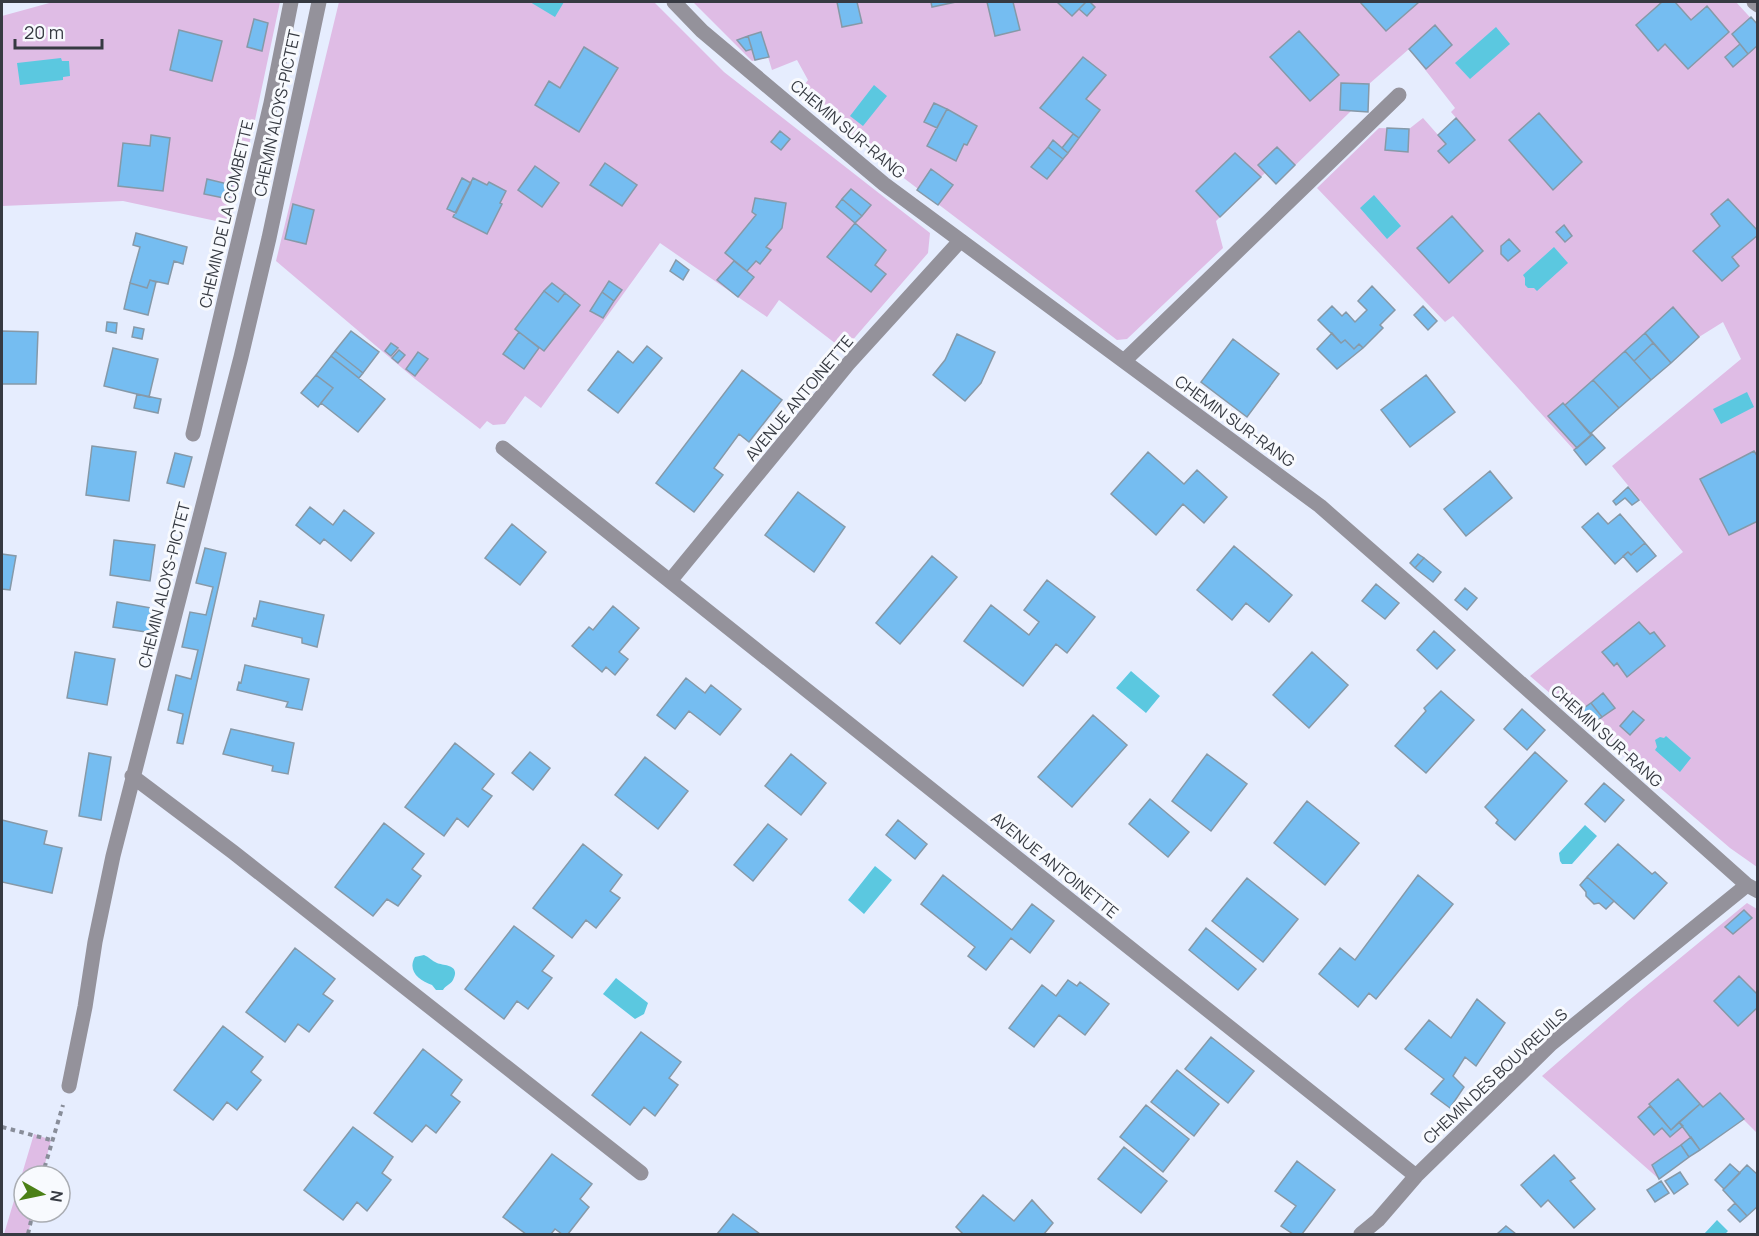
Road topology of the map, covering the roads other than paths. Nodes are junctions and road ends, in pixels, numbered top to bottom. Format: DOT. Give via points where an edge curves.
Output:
graph roads {
  1 [pos="291,2"];
  2 [pos="319,2"];
  3 [pos="674,2"];
  4 [pos="1754,2"];
  5 [pos="1758,5"];
  6 [pos="1400,95"];
  7 [pos="960,242"];
  8 [pos="1124,361"];
  9 [pos="193,434"];
  10 [pos="503,448"];
  11 [pos="670,581"];
  12 [pos="132,776"];
  13 [pos="1753,888"];
  14 [pos="69,1086"];
  15 [pos="641,1173"];
  16 [pos="1416,1176"];
  17 [pos="1361,1234"];
  1 -- 9 [label="street, CHEMIN DE LA COMBETTE"];
  2 -- 12 [label="street, CHEMIN ALOYS-PICTET" via="241,357"];
  3 -- 7 [label="street, CHEMIN SUR-RANG" via="702,31 884,184"];
  4 -- 5 [label="street"];
  6 -- 8 [label="street"];
  7 -- 8 [label="street, CHEMIN SUR-RANG"];
  7 -- 11 [label="street, AVENUE ANTOINETTE" via="848,364"];
  8 -- 13 [label="street, CHEMIN SUR-RANG" via="1320,506"];
  10 -- 11 [label="street, AVENUE ANTOINETTE"];
  11 -- 16 [label="street, AVENUE ANTOINETTE"];
  12 -- 14 [label="street, CHEMIN ALOYS-PICTET" via="95,942"];
  12 -- 15 [label="street"];
  13 -- 16 [label="street, CHEMIN DES BOUVREUILS" via="1551,1044"];
  16 -- 17 [label="street, CHEMIN DES BOUVREUILS"];
}
